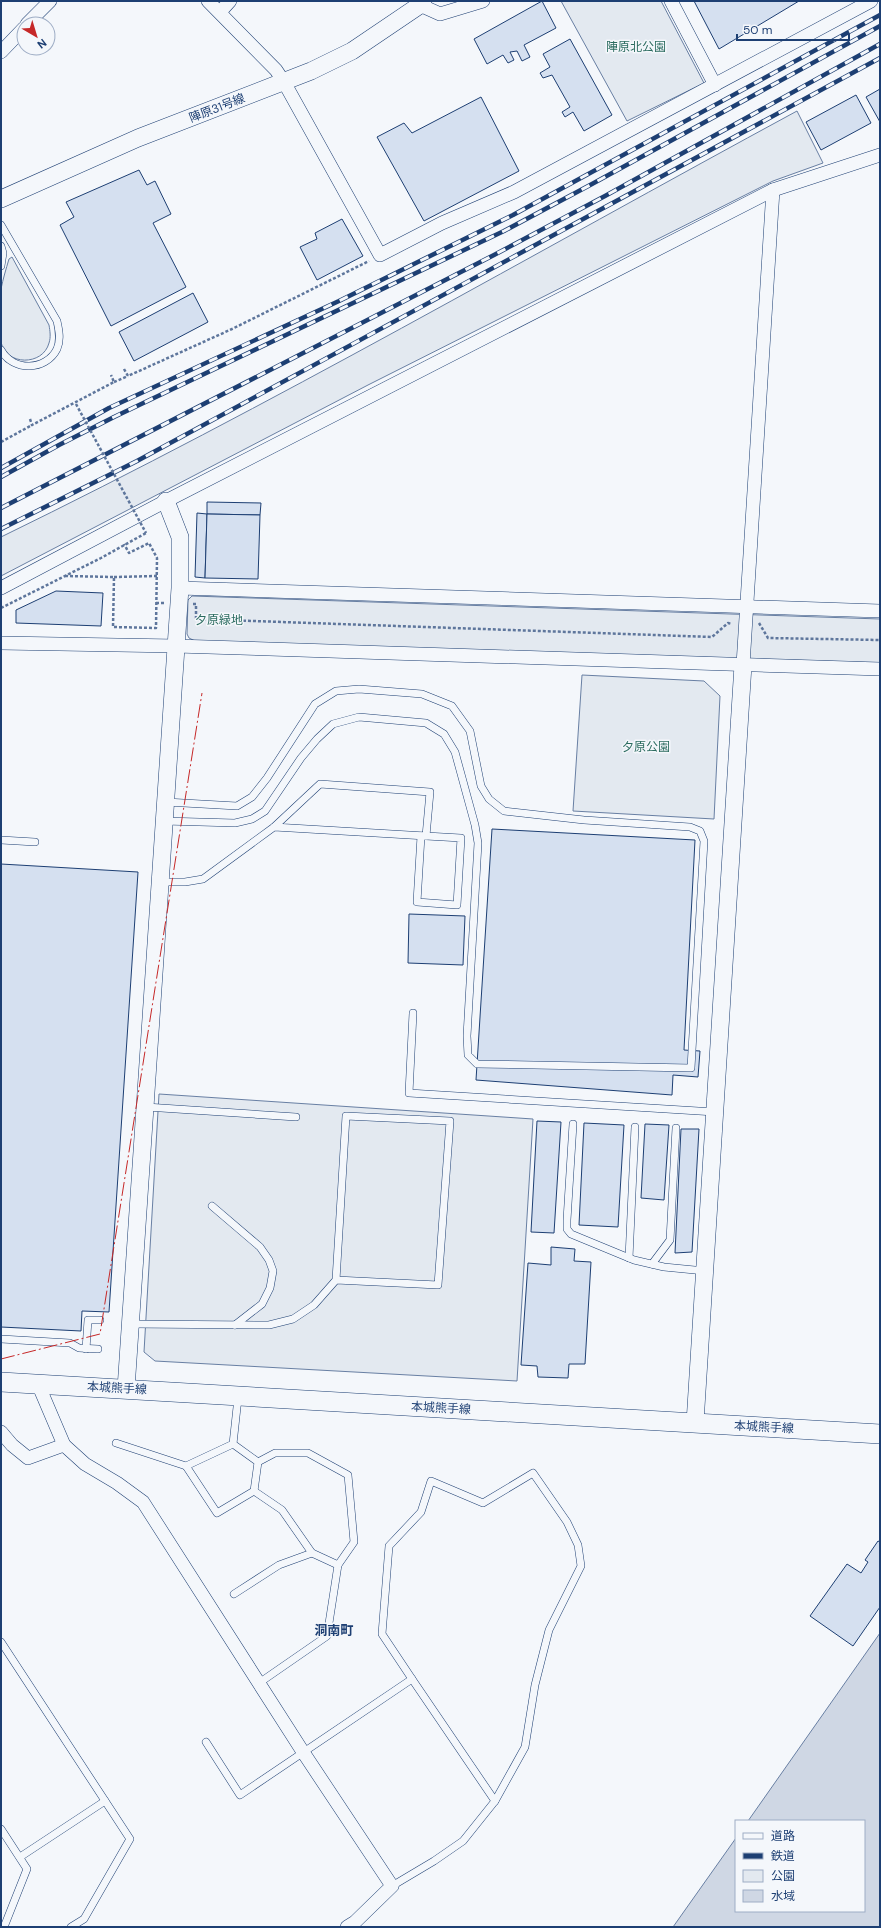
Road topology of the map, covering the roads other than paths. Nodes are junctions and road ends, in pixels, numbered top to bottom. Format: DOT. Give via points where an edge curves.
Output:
graph roads {
  1 [pos="50,1"];
  2 [pos="208,1"];
  3 [pos="230,1"];
  4 [pos="483,1"];
  5 [pos="671,1"];
  6 [pos="871,1"];
  7 [pos="422,3"];
  8 [pos="220,12"];
  9 [pos="36,16"];
  10 [pos="16,36"];
  11 [pos="1,52"];
  12 [pos="284,82"];
  13 [pos="715,85"];
  14 [pos="880,155"];
  15 [pos="773,190"];
  16 [pos="1,199"];
  17 [pos="1,225"];
  18 [pos="1,246"];
  19 [pos="1,266"];
  20 [pos="1,350"];
  21 [pos="166,501"];
  22 [pos="1,588"];
  23 [pos="179,596"];
  24 [pos="746,606"];
  25 [pos="880,611"];
  26 [pos="1,643"];
  27 [pos="176,646"];
  28 [pos="743,665"];
  29 [pos="880,669"];
  30 [pos="165,802"];
  31 [pos="164,821"];
  32 [pos="274,827"];
  33 [pos="423,836"];
  34 [pos="1,840"];
  35 [pos="35,842"];
  36 [pos="160,882"];
  37 [pos="413,1013"];
  38 [pos="146,1106"];
  39 [pos="715,1112"];
  40 [pos="296,1117"];
  41 [pos="572,1124"];
  42 [pos="636,1127"];
  43 [pos="676,1128"];
  44 [pos="212,1206"];
  45 [pos="629,1258"];
  46 [pos="652,1264"];
  47 [pos="705,1271"];
  48 [pos="336,1280"];
  49 [pos="100,1320"];
  50 [pos="132,1324"];
  51 [pos="235,1325"];
  52 [pos="1,1339"];
  53 [pos="86,1349"];
  54 [pos="98,1349"];
  55 [pos="1,1370"];
  56 [pos="1,1382"];
  57 [pos="127,1383"];
  58 [pos="38,1384"];
  59 [pos="238,1395"];
  60 [pos="696,1417"];
  61 [pos="880,1420"];
  62 [pos="1,1432"];
  63 [pos="880,1434"];
  64 [pos="116,1443"];
  65 [pos="233,1444"];
  66 [pos="64,1445"];
  67 [pos="258,1462"];
  68 [pos="186,1466"];
  69 [pos="254,1491"];
  70 [pos="312,1553"];
  71 [pos="338,1565"];
  72 [pos="234,1594"];
  73 [pos="1,1642"];
  74 [pos="412,1679"];
  75 [pos="259,1683"];
  76 [pos="206,1742"];
  77 [pos="303,1752"];
  78 [pos="105,1801"];
  79 [pos="495,1801"];
  80 [pos="1,1829"];
  81 [pos="20,1858"];
  82 [pos="392,1886"];
  83 [pos="4,1927"];
  84 [pos="71,1927"];
  85 [pos="347,1927"];
  1 -- 9 [label="street"];
  2 -- 8 [label="street"];
  3 -- 8 [label="street"];
  4 -- 7 [label="street" via="440,14"];
  5 -- 13 [label="street"];
  6 -- 13 [label="street"];
  7 -- 12 [label="street, 陣原31号線" via="352,51"];
  8 -- 12 [label="street" via="276,70"];
  10 -- 11 [label="street"];
  12 -- 13 [label="street" via="380,255 442,223 514,192"];
  12 -- 16 [label="street, 陣原31号線" via="138,138"];
  14 -- 15 [label="street"];
  15 -- 21 [label="street"];
  15 -- 24 [label="street"];
  17 -- 20 [label="lane" via="57,321 59,331 57,348 53,355 36,365 18,366"];
  18 -- 19 [label="lane"];
  21 -- 22 [label="street"];
  21 -- 23 [label="street" via="180,537"];
  23 -- 24 [label="street"];
  23 -- 27 [label="street"];
  24 -- 25 [label="street"];
  24 -- 28 [label="street"];
  26 -- 27 [label="street"];
  27 -- 28 [label="street"];
  27 -- 30 [label="street"];
  28 -- 29 [label="street"];
  28 -- 39 [label="street"];
  30 -- 31 [label="street"];
  30 -- 31 [label="lane" via="237,806 252,797 267,778 315,704 336,691 359,689 422,694 452,706 470,730 481,786 489,799 504,811 584,820 690,827 700,831 704,841 691,1068 477,1064 468,1055 478,843 455,752 444,734 426,723 359,717 333,724 301,758 265,810 252,820 235,823"];
  31 -- 36 [label="street"];
  32 -- 33 [label="lane"];
  32 -- 33 [label="lane" via="320,784 430,792"];
  32 -- 36 [label="lane" via="203,879"];
  33 -- 33 [label="lane" via="461,838 457,905 417,902"];
  34 -- 35 [label="lane"];
  36 -- 38 [label="street"];
  37 -- 39 [label="lane" via="409,1093"];
  38 -- 40 [label="lane"];
  38 -- 50 [label="street"];
  39 -- 47 [label="street"];
  41 -- 45 [label="lane" via="567,1229 571,1234"];
  42 -- 45 [label="lane"];
  43 -- 46 [label="lane" via="670,1240"];
  44 -- 51 [label="lane" via="260,1247 273,1271 270,1288 262,1304"];
  45 -- 46 [label="lane"];
  46 -- 47 [label="lane"];
  47 -- 60 [label="street"];
  48 -- 48 [label="lane" via="346,1116 450,1121 438,1284"];
  48 -- 51 [label="lane" via="314,1306 294,1318 269,1325"];
  49 -- 53 [label="lane" via="88,1320"];
  50 -- 51 [label="lane"];
  50 -- 57 [label="street"];
  52 -- 53 [label="lane" via="70,1342"];
  53 -- 54 [label="lane"];
  55 -- 57 [label="main road, 本城熊手線"];
  56 -- 58 [label="main road, 本城熊手線"];
  57 -- 58 [label="main road, 本城熊手線"];
  57 -- 59 [label="main road, 本城熊手線"];
  57 -- 60 [label="main road, 本城熊手線"];
  58 -- 66 [label="street"];
  59 -- 60 [label="main road, 本城熊手線"];
  59 -- 65 [label="lane"];
  60 -- 61 [label="main road, 本城熊手線"];
  60 -- 63 [label="main road, 本城熊手線"];
  62 -- 66 [label="street" via="28,1458"];
  64 -- 68 [label="lane"];
  65 -- 67 [label="lane"];
  65 -- 68 [label="lane"];
  66 -- 75 [label="street" via="85,1464 143,1502"];
  67 -- 69 [label="lane"];
  67 -- 71 [label="lane" via="275,1453 308,1453 348,1476 354,1542"];
  68 -- 69 [label="lane" via="217,1513"];
  69 -- 70 [label="lane" via="282,1510"];
  70 -- 71 [label="lane"];
  70 -- 72 [label="lane" via="279,1565"];
  71 -- 75 [label="lane" via="327,1636"];
  73 -- 78 [label="lane"];
  74 -- 77 [label="lane"];
  74 -- 79 [label="lane"];
  74 -- 79 [label="lane" via="382,1634 389,1546 421,1512 431,1481 483,1503 533,1473 567,1522 578,1545 581,1566 549,1630 535,1685 525,1747"];
  75 -- 77 [label="street"];
  76 -- 77 [label="lane" via="240,1795"];
  77 -- 82 [label="street"];
  78 -- 81 [label="lane"];
  78 -- 84 [label="lane" via="130,1839 84,1919"];
  79 -- 82 [label="lane" via="463,1841"];
  80 -- 81 [label="lane"];
  81 -- 83 [label="lane" via="27,1869"];
  82 -- 85 [label="street"];
}
